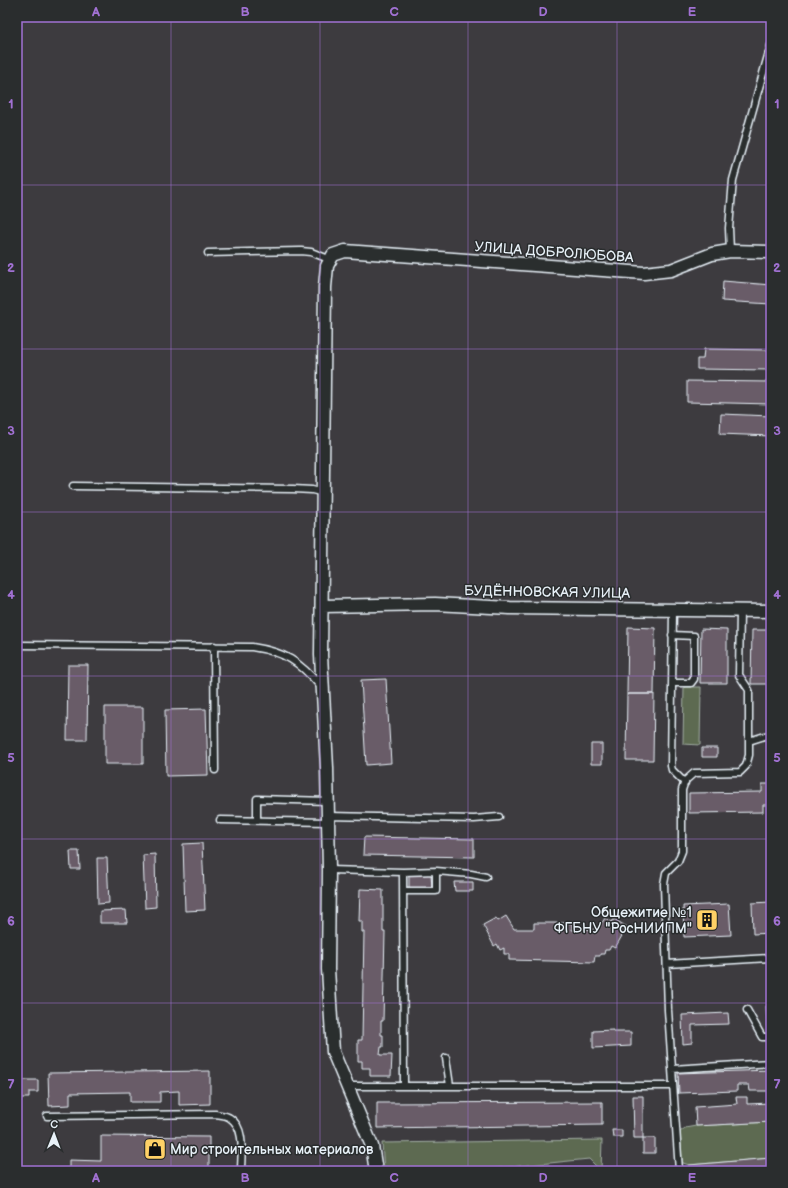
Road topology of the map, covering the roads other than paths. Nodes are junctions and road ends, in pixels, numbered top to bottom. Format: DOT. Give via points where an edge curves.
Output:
graph roads {
  1 [pos="771,45"];
  2 [pos="730,251"];
  3 [pos="771,252"];
  4 [pos="208,254"];
  5 [pos="332,257"];
  6 [pos="73,486"];
  7 [pos="324,493"];
  8 [pos="322,606"];
  9 [pos="673,610"];
  10 [pos="740,610"];
  11 [pos="771,611"];
  12 [pos="672,635"];
  13 [pos="17,645"];
  14 [pos="214,646"];
  15 [pos="672,682"];
  16 [pos="323,690"];
  17 [pos="771,734"];
  18 [pos="749,741"];
  19 [pos="216,770"];
  20 [pos="685,783"];
  21 [pos="328,801"];
  22 [pos="499,817"];
  23 [pos="328,819"];
  24 [pos="220,820"];
  25 [pos="257,820"];
  26 [pos="329,870"];
  27 [pos="436,871"];
  28 [pos="403,872"];
  29 [pos="486,877"];
  30 [pos="403,891"];
  31 [pos="771,958"];
  32 [pos="667,964"];
  33 [pos="747,1010"];
  34 [pos="771,1037"];
  35 [pos="446,1058"];
  36 [pos="771,1063"];
  37 [pos="672,1069"];
  38 [pos="347,1086"];
  39 [pos="404,1086"];
  40 [pos="450,1086"];
  41 [pos="673,1086"];
  42 [pos="47,1116"];
  43 [pos="242,1171"];
  44 [pos="376,1171"];
  45 [pos="679,1171"];
  1 -- 2 [label="lane" via="734,180 729,228"];
  2 -- 3 [label="street, УЛИЦА ДОБРОЛЮБОВА"];
  2 -- 5 [label="street, УЛИЦА ДОБРОЛЮБОВА" via="712,254 671,270 644,273 359,251 345,251"];
  4 -- 5 [label="lane" via="301,251"];
  5 -- 7 [label="street" via="327,266 325,287"];
  6 -- 7 [label="lane" via="293,489"];
  7 -- 8 [label="street"];
  8 -- 9 [label="street, БУДЁННОВСКАЯ УЛИЦА" via="435,604 510,608"];
  8 -- 16 [label="street"];
  9 -- 10 [label="street, БУДЁННОВСКАЯ УЛИЦА"];
  9 -- 12 [label="lane"];
  10 -- 11 [label="street, БУДЁННОВСКАЯ УЛИЦА"];
  10 -- 18 [label="lane" via="738,675 749,690"];
  12 -- 15 [label="lane"];
  12 -- 15 [label="lane" via="694,636 694,680 691,683"];
  13 -- 14 [label="lane"];
  14 -- 16 [label="lane" via="270,650 301,666"];
  14 -- 19 [label="lane"];
  15 -- 20 [label="lane" via="670,766"];
  16 -- 21 [label="street"];
  17 -- 18 [label="lane"];
  18 -- 20 [label="lane" via="746,766 740,772 694,773"];
  20 -- 32 [label="lane" via="682,790 682,851 678,861 666,873 664,884"];
  21 -- 23 [label="street"];
  21 -- 25 [label="lane" via="257,799"];
  22 -- 23 [label="lane"];
  23 -- 25 [label="lane"];
  23 -- 26 [label="street"];
  24 -- 25 [label="lane"];
  26 -- 28 [label="lane"];
  26 -- 38 [label="street" via="328,969 333,1052"];
  27 -- 28 [label="lane"];
  27 -- 29 [label="lane"];
  27 -- 30 [label="lane" via="436,891"];
  28 -- 30 [label="lane"];
  30 -- 39 [label="lane"];
  31 -- 32 [label="lane"];
  32 -- 37 [label="lane"];
  33 -- 34 [label="lane" via="762,1037"];
  35 -- 40 [label="lane"];
  36 -- 37 [label="lane"];
  37 -- 41 [label="lane"];
  38 -- 39 [label="lane"];
  38 -- 44 [label="street" via="372,1146"];
  39 -- 40 [label="lane"];
  40 -- 41 [label="lane"];
  41 -- 45 [label="lane"];
  42 -- 43 [label="lane" via="215,1114 229,1117 237,1124 241,1136"];
}
